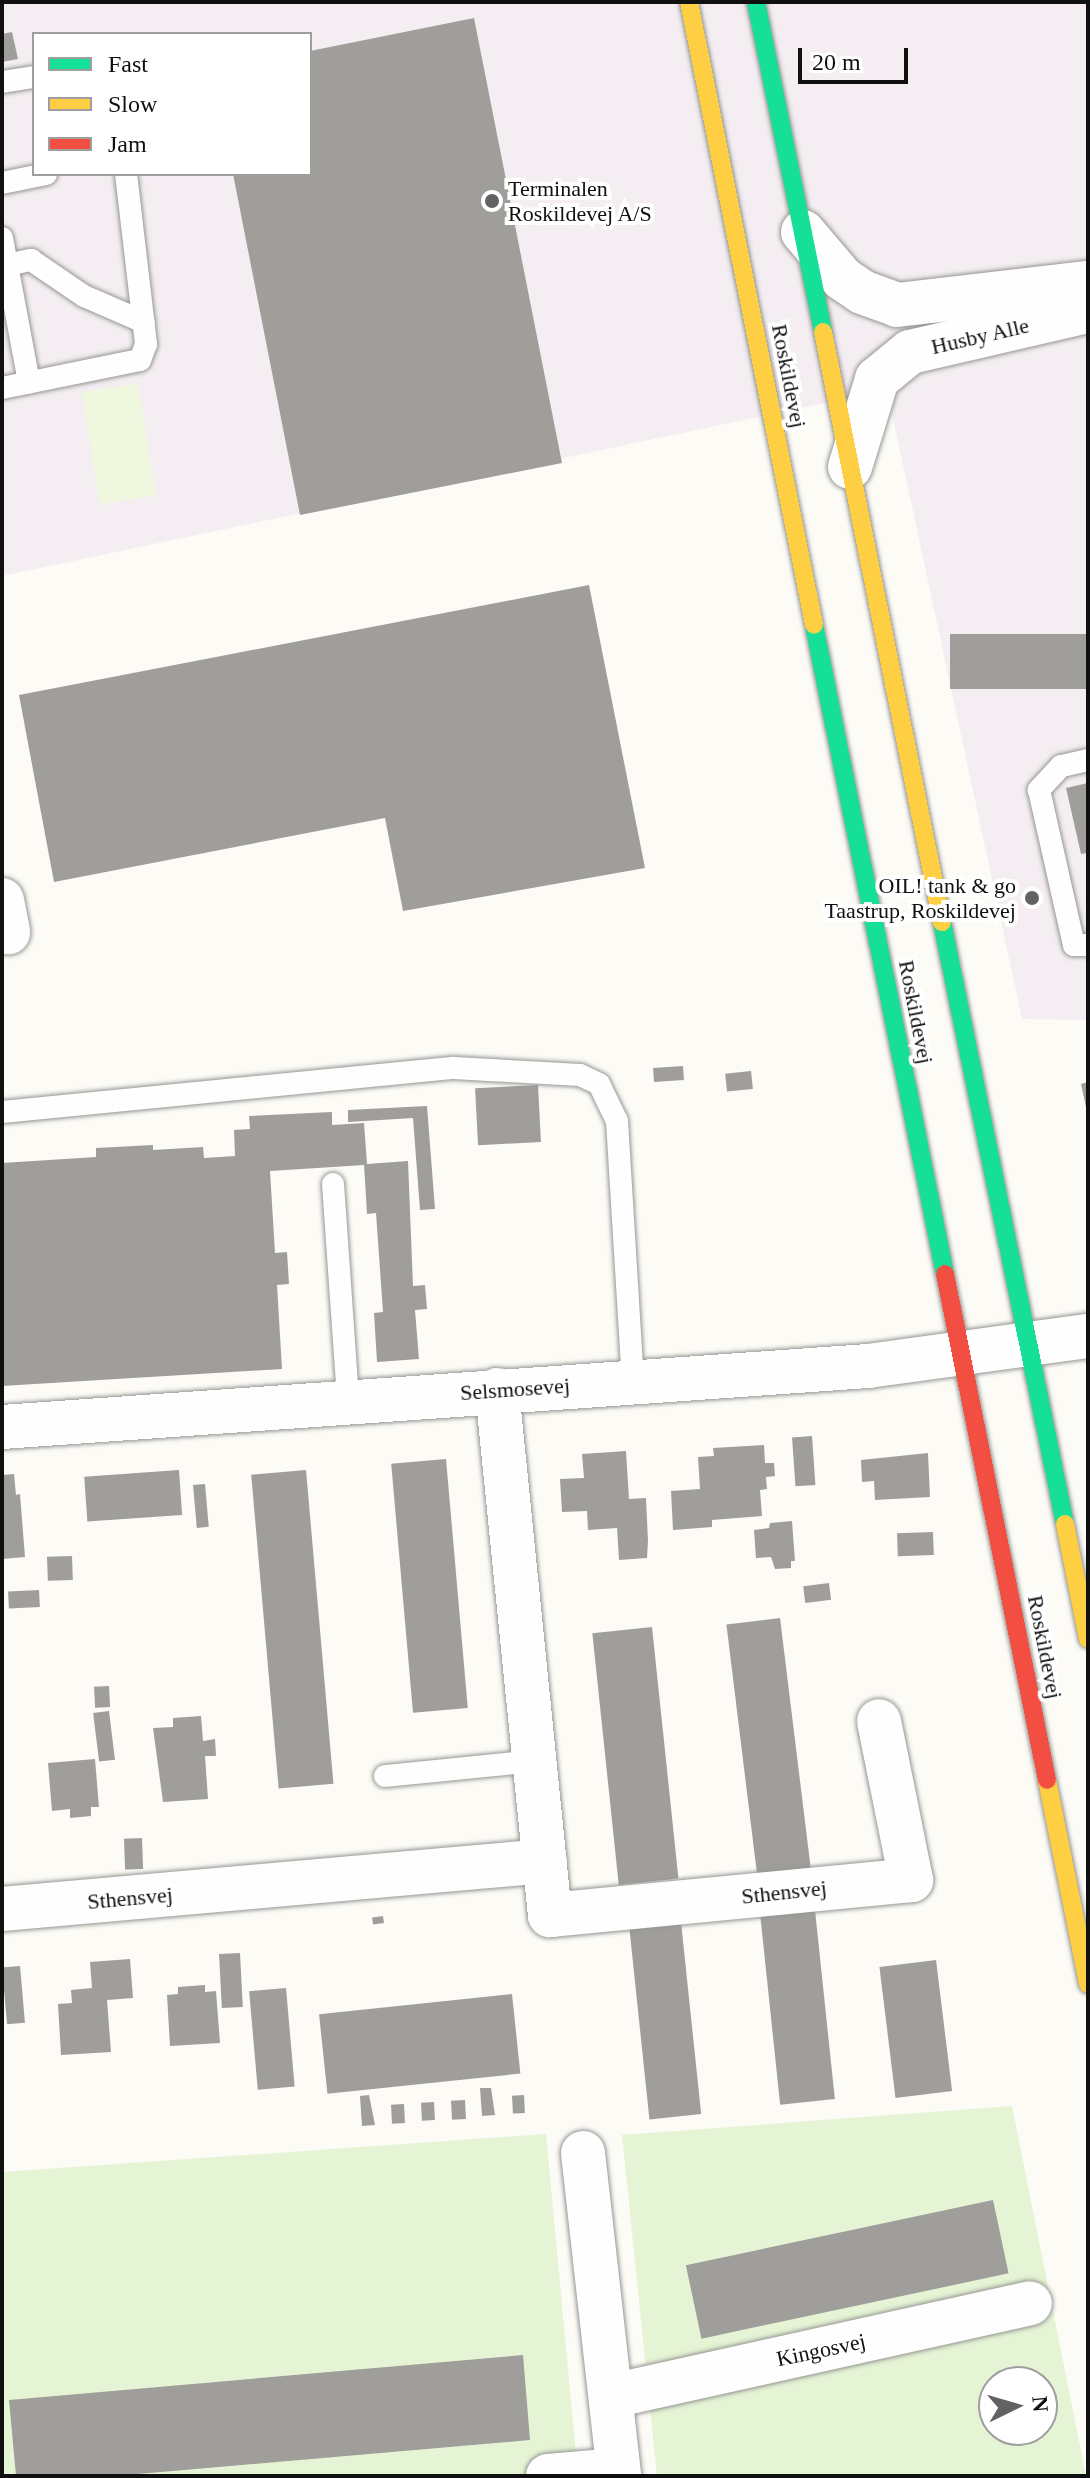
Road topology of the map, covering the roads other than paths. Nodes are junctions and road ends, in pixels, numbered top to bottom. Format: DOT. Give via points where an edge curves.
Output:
graph roads {
  1 [pos="689,2"];
  2 [pos="756,2"];
  3 [pos="32,77"];
  4 [pos="2,82"];
  5 [pos="36,176"];
  6 [pos="126,176"];
  7 [pos="2,183"];
  8 [pos="803,232"];
  9 [pos="2,238"];
  10 [pos="5,266"];
  11 [pos="1088,283"];
  12 [pos="1088,311"];
  13 [pos="144,322"];
  14 [pos="29,382"];
  15 [pos="2,388"];
  16 [pos="850,467"];
  17 [pos="1088,760"];
  18 [pos="1088,945"];
  19 [pos="2,1112"];
  20 [pos="333,1184"];
  21 [pos="1088,1336"];
  22 [pos="1027,1345"];
  23 [pos="961,1354"];
  24 [pos="633,1380"];
  25 [pos="497,1390"];
  26 [pos="348,1401"];
  27 [pos="2,1427"];
  28 [pos="1088,1639"];
  29 [pos="879,1721"];
  30 [pos="534,1761"];
  31 [pos="385,1776"];
  32 [pos="545,1861"];
  33 [pos="2,1909"];
  34 [pos="1088,1984"];
  35 [pos="583,2153"];
  36 [pos="1030,2303"];
  37 [pos="612,2396"];
  38 [pos="618,2473"];
  39 [pos="548,2476"];
  1 -- 23 [label="main road, Roskildevej"];
  2 -- 8 [label="main road, Roskildevej"];
  3 -- 4 [label="lane"];
  5 -- 7 [label="lane"];
  6 -- 13 [label="lane"];
  8 -- 11 [label="street, Husby Alle" via="843,279 897,305"];
  8 -- 16 [label="main road, Roskildevej"];
  9 -- 10 [label="lane"];
  10 -- 13 [label="lane" via="31,260 84,296"];
  10 -- 14 [label="lane"];
  12 -- 16 [label="street, Husby Alle" via="910,352 877,379"];
  13 -- 14 [label="lane" via="146,344 140,360"];
  14 -- 15 [label="lane"];
  16 -- 22 [label="main road, Roskildevej"];
  17 -- 18 [label="lane" via="1061,766 1039,790 1074,945"];
  19 -- 24 [label="lane" via="454,1068 580,1075 599,1084 617,1121"];
  20 -- 26 [label="lane"];
  21 -- 22 [label="street, Selsmosevej"];
  22 -- 23 [label="street, Selsmosevej"];
  22 -- 28 [label="main road, Roskildevej"];
  23 -- 24 [label="street, Selsmosevej" via="868,1366"];
  23 -- 34 [label="main road, Roskildevej"];
  24 -- 25 [label="street, Selsmosevej"];
  25 -- 26 [label="street, Selsmosevej"];
  25 -- 30 [label="street, Sthensvej"];
  26 -- 27 [label="street, Selsmosevej"];
  29 -- 32 [label="street, Sthensvej" via="911,1880 550,1915"];
  30 -- 31 [label="lane"];
  30 -- 32 [label="street, Sthensvej"];
  32 -- 33 [label="street, Sthensvej"];
  35 -- 37 [label="street"];
  36 -- 37 [label="street, Kingosvej"];
  37 -- 38 [label="street"];
  38 -- 39 [label="street"];
}
